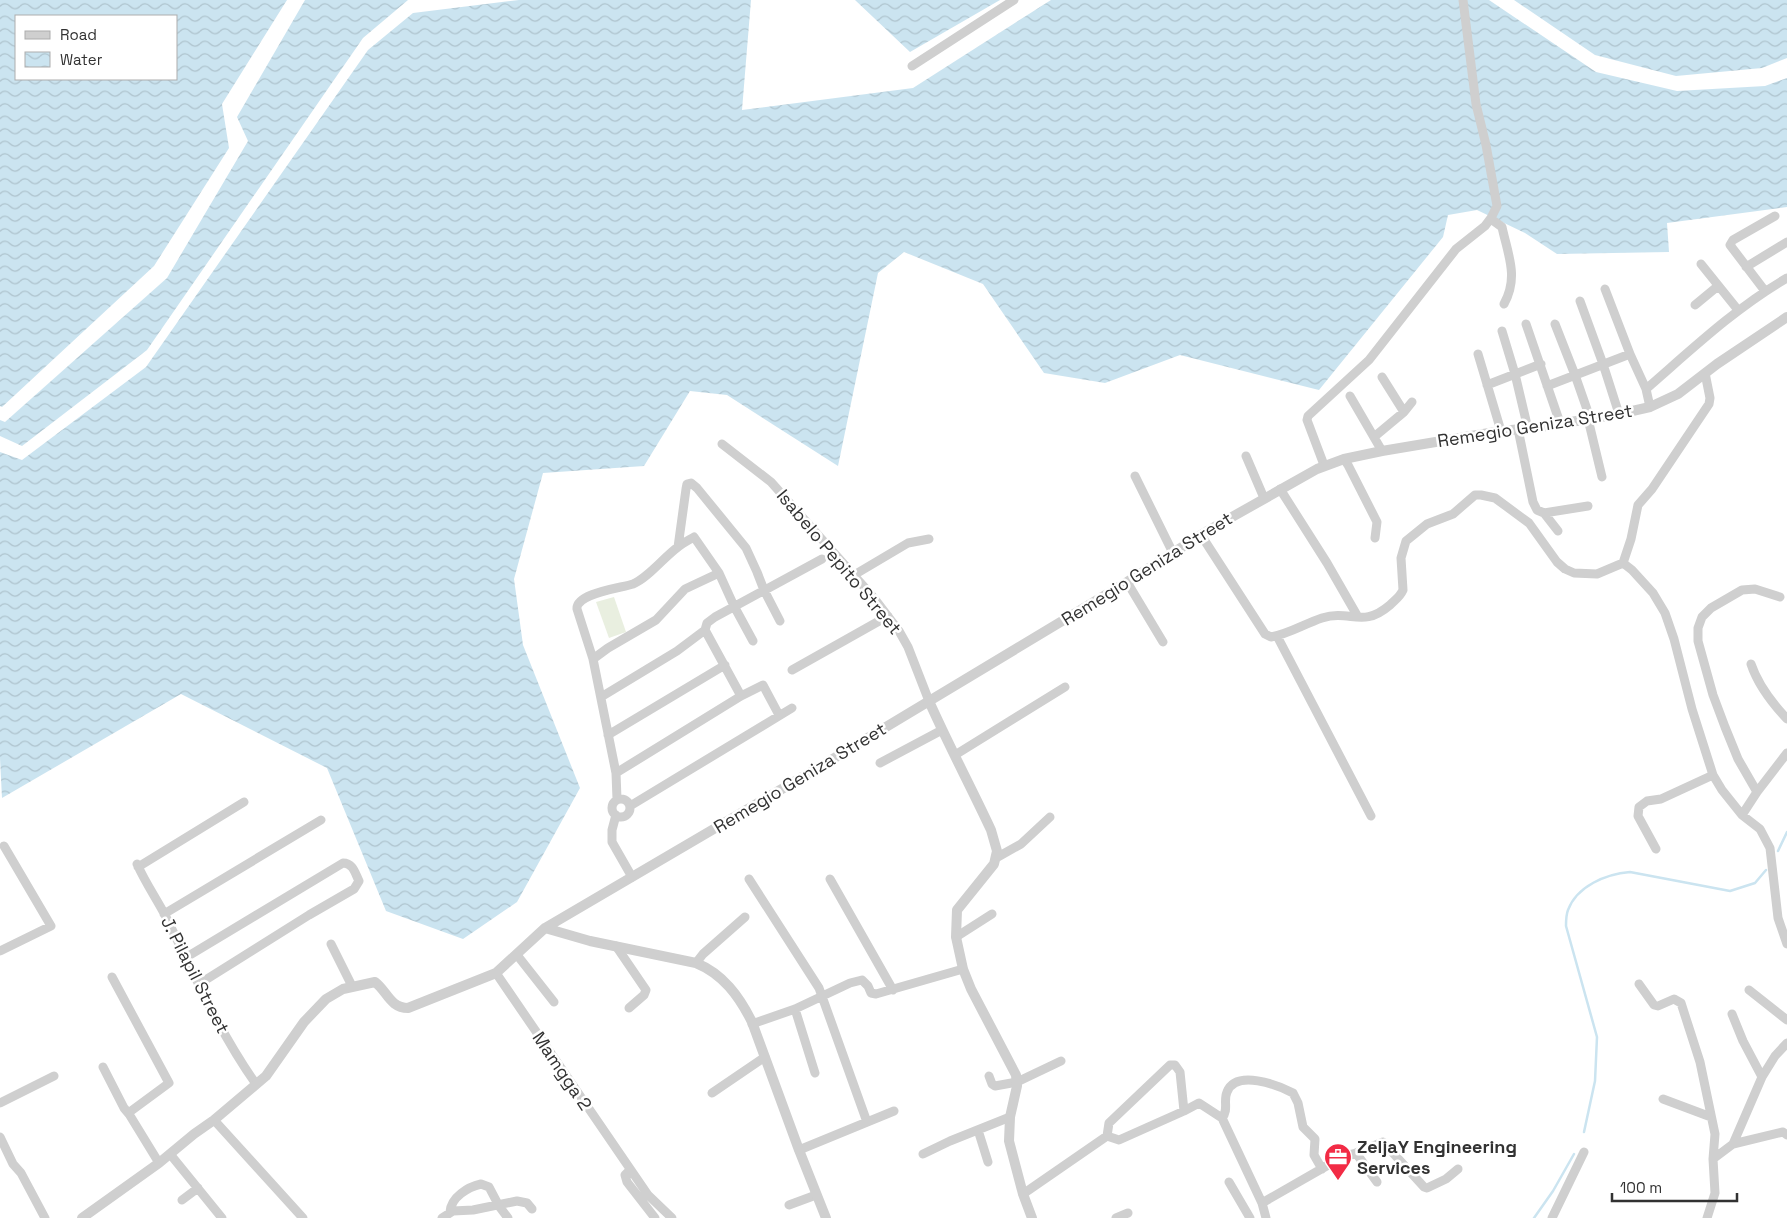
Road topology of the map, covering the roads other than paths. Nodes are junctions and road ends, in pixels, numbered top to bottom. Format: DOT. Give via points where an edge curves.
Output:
graph roads {
  1 [pos="1014,0"];
  2 [pos="1463,0"];
  3 [pos="912,66"];
  4 [pos="1775,216"];
  5 [pos="1491,219"];
  6 [pos="1787,242"];
  7 [pos="1701,264"];
  8 [pos="1746,266"];
  9 [pos="1787,278"];
  10 [pos="1718,286"];
  11 [pos="1604,289"];
  12 [pos="1766,290"];
  13 [pos="1580,301"];
  14 [pos="1504,304"];
  15 [pos="1695,304"];
  16 [pos="1738,310"];
  17 [pos="1787,317"];
  18 [pos="1526,324"];
  19 [pos="1555,324"];
  20 [pos="1502,331"];
  21 [pos="1478,354"];
  22 [pos="1630,354"];
  23 [pos="1541,364"];
  24 [pos="1604,364"];
  25 [pos="1705,373"];
  26 [pos="1515,374"];
  27 [pos="1575,375"];
  28 [pos="1382,377"];
  29 [pos="1487,385"];
  30 [pos="1547,386"];
  31 [pos="1646,389"];
  32 [pos="1350,396"];
  33 [pos="1412,402"];
  34 [pos="1650,407"];
  35 [pos="1404,412"];
  36 [pos="1619,414"];
  37 [pos="1589,418"];
  38 [pos="1560,422"];
  39 [pos="1523,429"];
  40 [pos="1501,431"];
  41 [pos="1374,437"];
  42 [pos="722,444"];
  43 [pos="1382,452"];
  44 [pos="1246,456"];
  45 [pos="1344,459"];
  46 [pos="1324,465"];
  47 [pos="1135,476"];
  48 [pos="1602,477"];
  49 [pos="1280,489"];
  50 [pos="1264,498"];
  51 [pos="1588,506"];
  52 [pos="1544,513"];
  53 [pos="682,520"];
  54 [pos="1558,531"];
  55 [pos="1201,535"];
  56 [pos="694,537"];
  57 [pos="1375,538"];
  58 [pos="929,539"];
  59 [pos="678,547"];
  60 [pos="1173,553"];
  61 [pos="822,559"];
  62 [pos="1623,563"];
  63 [pos="719,573"];
  64 [pos="854,575"];
  65 [pos="1127,582"];
  66 [pos="764,590"];
  67 [pos="1780,597"];
  68 [pos="734,606"];
  69 [pos="888,616"];
  70 [pos="1358,617"];
  71 [pos="780,621"];
  72 [pos="705,630"];
  73 [pos="1277,636"];
  74 [pos="753,641"];
  75 [pos="1163,642"];
  76 [pos="594,659"];
  77 [pos="1751,664"];
  78 [pos="725,665"];
  79 [pos="792,670"];
  80 [pos="1064,687"];
  81 [pos="602,696"];
  82 [pos="741,696"];
  83 [pos="929,701"];
  84 [pos="792,708"];
  85 [pos="779,715"];
  86 [pos="1787,719"];
  87 [pos="942,730"];
  88 [pos="608,735"];
  89 [pos="1787,753"];
  90 [pos="956,755"];
  91 [pos="880,763"];
  92 [pos="616,774"];
  93 [pos="1713,775"];
  94 [pos="1757,792"];
  95 [pos="617,799"];
  96 [pos="244,802"];
  97 [pos="630,806"];
  98 [pos="616,815"];
  99 [pos="1742,815"];
  100 [pos="1371,816"];
  101 [pos="1050,817"];
  102 [pos="321,820"];
  103 [pos="4,846"];
  104 [pos="1656,849"];
  105 [pos="996,858"];
  106 [pos="632,877"];
  107 [pos="749,879"];
  108 [pos="830,879"];
  109 [pos="164,914"];
  110 [pos="992,914"];
  111 [pos="745,917"];
  112 [pos="545,928"];
  113 [pos="956,937"];
  114 [pos="331,944"];
  115 [pos="1787,944"];
  116 [pos="616,946"];
  117 [pos="0,951"];
  118 [pos="516,955"];
  119 [pos="185,958"];
  120 [pos="696,963"];
  121 [pos="963,970"];
  122 [pos="496,973"];
  123 [pos="112,977"];
  124 [pos="199,984"];
  125 [pos="1639,984"];
  126 [pos="352,986"];
  127 [pos="893,990"];
  128 [pos="1749,990"];
  129 [pos="823,997"];
  130 [pos="554,1002"];
  131 [pos="629,1008"];
  132 [pos="795,1009"];
  133 [pos="1732,1014"];
  134 [pos="1787,1020"];
  135 [pos="752,1024"];
  136 [pos="1787,1043"];
  137 [pos="765,1057"];
  138 [pos="1061,1061"];
  139 [pos="103,1068"];
  140 [pos="815,1073"];
  141 [pos="54,1076"];
  142 [pos="990,1076"];
  143 [pos="1762,1077"];
  144 [pos="1018,1082"];
  145 [pos="256,1084"];
  146 [pos="712,1093"];
  147 [pos="1663,1098"];
  148 [pos="0,1104"];
  149 [pos="894,1111"];
  150 [pos="1184,1111"];
  151 [pos="129,1114"];
  152 [pos="1711,1117"];
  153 [pos="1010,1118"];
  154 [pos="1222,1118"];
  155 [pos="214,1120"];
  156 [pos="868,1122"];
  157 [pos="978,1130"];
  158 [pos="1786,1131"];
  159 [pos="1107,1136"];
  160 [pos="0,1137"];
  161 [pos="1733,1144"];
  162 [pos="799,1150"];
  163 [pos="1584,1152"];
  164 [pos="1356,1153"];
  165 [pos="170,1154"];
  166 [pos="923,1154"];
  167 [pos="1713,1159"];
  168 [pos="988,1162"];
  169 [pos="159,1163"];
  170 [pos="1322,1169"];
  171 [pos="1458,1169"];
  172 [pos="630,1170"];
  173 [pos="1229,1182"];
  174 [pos="1377,1182"];
  175 [pos="198,1188"];
  176 [pos="1023,1194"];
  177 [pos="816,1195"];
  178 [pos="182,1200"];
  179 [pos="1262,1203"];
  180 [pos="790,1205"];
  181 [pos="499,1206"];
  182 [pos="532,1209"];
  183 [pos="450,1212"];
  184 [pos="1128,1212"];
  185 [pos="45,1218"];
  186 [pos="82,1218"];
  187 [pos="222,1218"];
  188 [pos="303,1218"];
  189 [pos="442,1218"];
  190 [pos="508,1218"];
  191 [pos="655,1218"];
  192 [pos="672,1218"];
  193 [pos="826,1218"];
  194 [pos="1032,1218"];
  195 [pos="1116,1218"];
  196 [pos="1250,1218"];
  197 [pos="1266,1218"];
  198 [pos="1552,1218"];
  199 [pos="1707,1218"];
  1 -- 3 [label="street"];
  2 -- 5 [label="street" via="1476,104 1497,206"];
  4 -- 8 [label="street" via="1731,242"];
  5 -- 14 [label="street" via="1502,227 1512,269 1510,293"];
  5 -- 46 [label="street" via="1456,250 1370,360 1308,416"];
  6 -- 8 [label="street"];
  7 -- 10 [label="street"];
  8 -- 12 [label="street"];
  9 -- 12 [label="street"];
  10 -- 15 [label="street"];
  10 -- 16 [label="street"];
  11 -- 22 [label="street"];
  12 -- 16 [label="street"];
  13 -- 24 [label="street"];
  16 -- 31 [label="street"];
  17 -- 25 [label="street, Remegio Geniza Street"];
  18 -- 23 [label="street"];
  19 -- 27 [label="street"];
  20 -- 26 [label="street"];
  21 -- 29 [label="street"];
  22 -- 24 [label="street"];
  22 -- 31 [label="street"];
  23 -- 26 [label="street"];
  23 -- 30 [label="street"];
  24 -- 27 [label="street"];
  24 -- 36 [label="street"];
  25 -- 34 [label="street, Remegio Geniza Street" via="1678,394"];
  25 -- 62 [label="street" via="1709,404 1638,506"];
  26 -- 29 [label="street"];
  26 -- 39 [label="street"];
  27 -- 30 [label="street"];
  27 -- 37 [label="street"];
  28 -- 35 [label="street"];
  29 -- 40 [label="street"];
  30 -- 38 [label="street"];
  31 -- 34 [label="street"];
  32 -- 41 [label="street"];
  33 -- 35 [label="street"];
  34 -- 36 [label="street, Remegio Geniza Street"];
  35 -- 41 [label="street"];
  36 -- 37 [label="street, Remegio Geniza Street"];
  37 -- 38 [label="street, Remegio Geniza Street"];
  37 -- 48 [label="street"];
  38 -- 39 [label="street, Remegio Geniza Street"];
  39 -- 40 [label="street, Remegio Geniza Street"];
  39 -- 52 [label="street" via="1533,502 1537,510"];
  40 -- 43 [label="street, Remegio Geniza Street"];
  41 -- 43 [label="street"];
  42 -- 64 [label="street, Isabelo Pepito Street" via="771,482"];
  43 -- 45 [label="street, Remegio Geniza Street"];
  44 -- 50 [label="street"];
  45 -- 46 [label="street, Remegio Geniza Street"];
  45 -- 57 [label="street" via="1377,522"];
  46 -- 49 [label="street, Remegio Geniza Street"];
  47 -- 60 [label="street"];
  49 -- 50 [label="street, Remegio Geniza Street"];
  49 -- 70 [label="street"];
  50 -- 55 [label="street, Remegio Geniza Street"];
  51 -- 52 [label="street"];
  52 -- 54 [label="street"];
  53 -- 56 [label="street"];
  53 -- 59 [label="street"];
  53 -- 66 [label="street" via="686,486 691,483 746,548"];
  55 -- 60 [label="street, Remegio Geniza Street"];
  55 -- 73 [label="street" via="1265,634"];
  56 -- 59 [label="street"];
  56 -- 63 [label="street"];
  58 -- 64 [label="street" via="908,543"];
  59 -- 76 [label="street" via="635,583 601,592 577,605"];
  60 -- 65 [label="street, Remegio Geniza Street"];
  61 -- 66 [label="street"];
  62 -- 70 [label="street" via="1597,574 1565,569 1529,523 1495,498 1475,496 1453,514 1427,524 1406,541 1401,558 1401,595 1379,614"];
  62 -- 93 [label="street" via="1653,594 1665,614"];
  63 -- 68 [label="street"];
  63 -- 76 [label="street" via="685,589 656,620"];
  64 -- 69 [label="street, Isabelo Pepito Street"];
  65 -- 75 [label="street"];
  65 -- 83 [label="street, Remegio Geniza Street"];
  66 -- 68 [label="street"];
  66 -- 71 [label="street"];
  67 -- 94 [label="street" via="1756,589 1742,590 1711,608 1702,617 1698,628 1698,641 1713,695 1738,759"];
  68 -- 72 [label="street" via="707,623"];
  68 -- 74 [label="street"];
  69 -- 79 [label="street"];
  69 -- 83 [label="street, Isabelo Pepito Street" via="908,647"];
  70 -- 73 [label="street" via="1323,618"];
  72 -- 78 [label="street"];
  72 -- 81 [label="street" via="677,651"];
  73 -- 100 [label="street"];
  76 -- 81 [label="street"];
  77 -- 86 [label="street" via="1773,704"];
  78 -- 82 [label="street"];
  78 -- 88 [label="street"];
  80 -- 90 [label="street"];
  81 -- 88 [label="street"];
  82 -- 85 [label="street" via="763,685"];
  82 -- 92 [label="street"];
  83 -- 87 [label="street"];
  83 -- 106 [label="street, Remegio Geniza Street"];
  84 -- 85 [label="street"];
  85 -- 97 [label="street"];
  87 -- 90 [label="street"];
  87 -- 91 [label="street"];
  88 -- 92 [label="street"];
  89 -- 94 [label="street"];
  90 -- 105 [label="street" via="991,830"];
  92 -- 95 [label="street"];
  93 -- 99 [label="street"];
  93 -- 104 [label="street" via="1639,807 1638,816"];
  94 -- 99 [label="street"];
  95 -- 97 [label="street" via="624,799"];
  95 -- 98 [label="street" via="612,807"];
  96 -- 109 [label="street, J. Pilapil Street" via="137,866"];
  97 -- 98 [label="street" via="627,814 622,817"];
  98 -- 106 [label="street" via="612,842"];
  99 -- 115 [label="street" via="1760,829 1770,848 1778,918"];
  101 -- 105 [label="street" via="1021,844"];
  102 -- 109 [label="street"];
  103 -- 117 [label="street" via="50,926"];
  105 -- 113 [label="street" via="957,910"];
  106 -- 112 [label="street, Remegio Geniza Street"];
  107 -- 129 [label="street"];
  108 -- 127 [label="street"];
  109 -- 119 [label="street, J. Pilapil Street"];
  110 -- 113 [label="street"];
  111 -- 120 [label="street"];
  112 -- 116 [label="street"];
  112 -- 118 [label="street"];
  113 -- 121 [label="street"];
  114 -- 126 [label="street"];
  116 -- 120 [label="street"];
  116 -- 131 [label="street" via="646,990"];
  118 -- 122 [label="street"];
  118 -- 130 [label="street"];
  119 -- 124 [label="street, J. Pilapil Street"];
  119 -- 124 [label="street" via="343,863 352,866 359,881 354,889"];
  120 -- 135 [label="street" via="707,967 727,983"];
  121 -- 127 [label="street"];
  121 -- 144 [label="street"];
  122 -- 126 [label="street" via="408,1008 391,1002 374,982"];
  122 -- 172 [label="street, Mamgga 2"];
  123 -- 151 [label="street" via="169,1083"];
  124 -- 145 [label="street, J. Pilapil Street" via="240,1063"];
  125 -- 152 [label="street" via="1654,1005 1674,1000 1681,1003 1700,1062"];
  126 -- 145 [label="street" via="331,995 312,1012 274,1067"];
  127 -- 129 [label="street" via="874,994 862,980"];
  128 -- 134 [label="street"];
  129 -- 132 [label="street"];
  129 -- 156 [label="street"];
  132 -- 135 [label="street"];
  132 -- 140 [label="street"];
  133 -- 143 [label="street"];
  135 -- 137 [label="street"];
  136 -- 143 [label="street"];
  137 -- 146 [label="street"];
  137 -- 162 [label="street"];
  138 -- 144 [label="street"];
  139 -- 151 [label="street"];
  141 -- 148 [label="street"];
  142 -- 144 [label="street" via="995,1086"];
  143 -- 161 [label="street"];
  144 -- 153 [label="street"];
  145 -- 155 [label="street"];
  147 -- 152 [label="street"];
  149 -- 156 [label="street"];
  150 -- 154 [label="street" via="1199,1103"];
  150 -- 159 [label="street" via="1119,1140"];
  150 -- 159 [label="street" via="1180,1072 1170,1064 1109,1123"];
  151 -- 169 [label="street"];
  152 -- 167 [label="street"];
  153 -- 157 [label="street"];
  153 -- 176 [label="street" via="1009,1141"];
  154 -- 170 [label="street" via="1226,1112 1226,1093 1233,1084 1243,1080 1273,1084 1293,1093 1303,1127 1315,1139 1314,1155"];
  154 -- 179 [label="street"];
  155 -- 165 [label="street"];
  155 -- 188 [label="street"];
  156 -- 162 [label="street"];
  157 -- 166 [label="street"];
  157 -- 168 [label="street"];
  158 -- 161 [label="street"];
  159 -- 176 [label="street"];
  160 -- 185 [label="street"];
  161 -- 167 [label="street"];
  162 -- 177 [label="street"];
  163 -- 198 [label="street"];
  164 -- 170 [label="street"];
  164 -- 171 [label="street" via="1383,1142 1427,1188"];
  164 -- 174 [label="street"];
  165 -- 169 [label="street"];
  165 -- 175 [label="street"];
  167 -- 199 [label="street" via="1715,1193"];
  169 -- 186 [label="street"];
  170 -- 179 [label="street"];
  172 -- 191 [label="street" via="626,1175 627,1182"];
  172 -- 192 [label="street, Mamgga 2" via="648,1195"];
  173 -- 196 [label="street"];
  175 -- 178 [label="street"];
  175 -- 187 [label="street"];
  176 -- 194 [label="street"];
  177 -- 180 [label="street"];
  177 -- 193 [label="street"];
  179 -- 197 [label="street"];
  181 -- 182 [label="street" via="517,1201 527,1203"];
  181 -- 183 [label="street"];
  181 -- 183 [label="street" via="489,1187 481,1184 457,1197"];
  181 -- 190 [label="street"];
  183 -- 189 [label="street"];
  184 -- 195 [label="street"];
}
